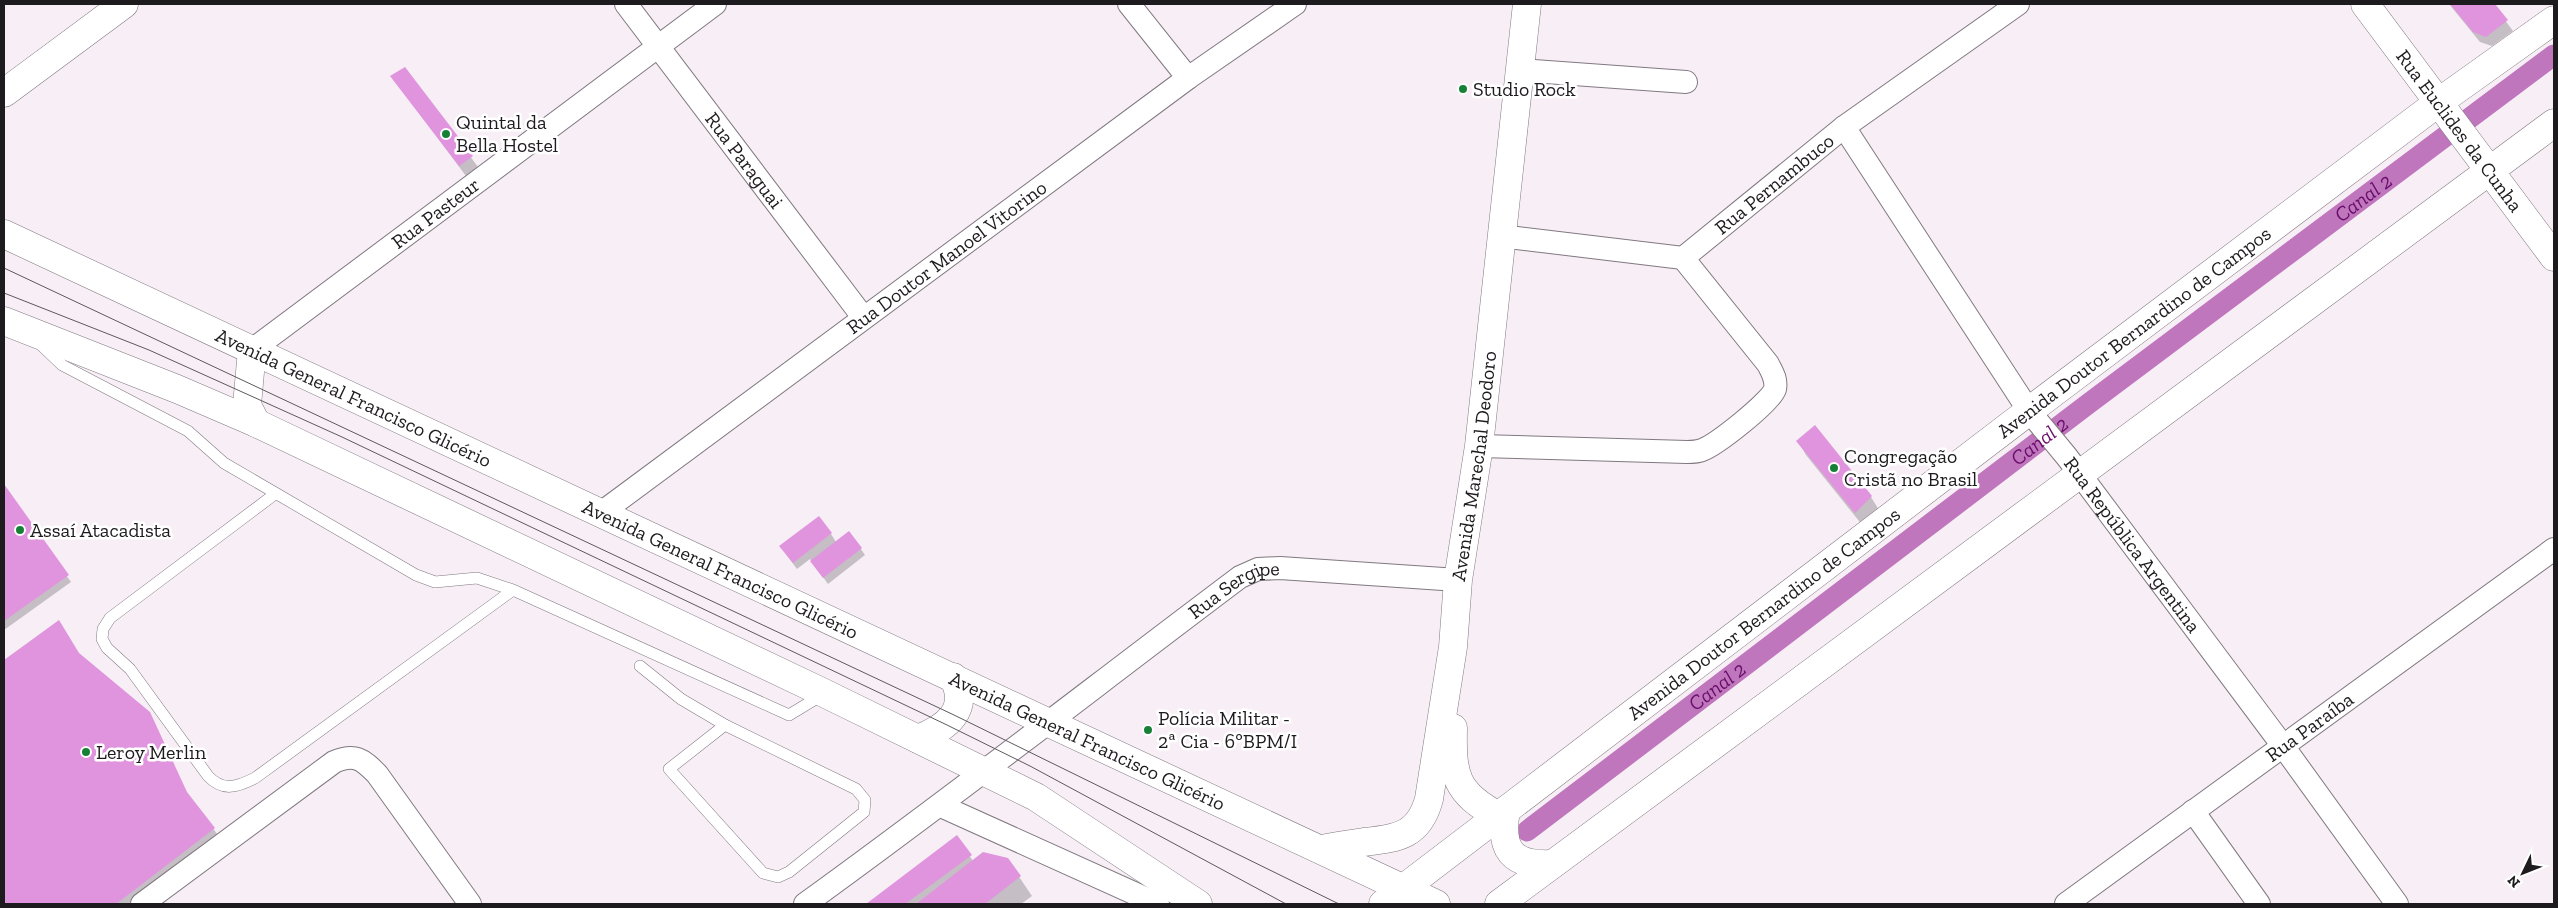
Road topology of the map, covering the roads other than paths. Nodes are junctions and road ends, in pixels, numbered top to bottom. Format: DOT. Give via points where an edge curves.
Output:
graph roads {
  1 [pos="124,4"];
  2 [pos="626,4"];
  3 [pos="715,4"];
  4 [pos="1129,4"];
  5 [pos="1295,4"];
  6 [pos="1527,4"];
  7 [pos="2018,4"];
  8 [pos="2365,4"];
  9 [pos="2554,20"];
  10 [pos="658,46"];
  11 [pos="1519,70"];
  12 [pos="1188,78"];
  13 [pos="1686,82"];
  14 [pos="4,93"];
  15 [pos="2446,111"];
  16 [pos="2554,123"];
  17 [pos="1844,127"];
  18 [pos="2483,161"];
  19 [pos="4,234"];
  20 [pos="1500,236"];
  21 [pos="2554,257"];
  22 [pos="1683,258"];
  23 [pos="863,317"];
  24 [pos="14,326"];
  25 [pos="252,350"];
  26 [pos="2036,419"];
  27 [pos="256,423"];
  28 [pos="1479,446"];
  29 [pos="2073,465"];
  30 [pos="275,494"];
  31 [pos="601,513"];
  32 [pos="2554,549"];
  33 [pos="1458,580"];
  34 [pos="513,590"];
  35 [pos="1453,647"];
  36 [pos="640,666"];
  37 [pos="953,677"];
  38 [pos="824,693"];
  39 [pos="1048,721"];
  40 [pos="725,725"];
  41 [pos="918,739"];
  42 [pos="2283,746"];
  43 [pos="984,771"];
  44 [pos="942,806"];
  45 [pos="2193,811"];
  46 [pos="1502,813"];
  47 [pos="1322,849"];
  48 [pos="1552,864"];
  49 [pos="1393,897"];
  50 [pos="142,904"];
  51 [pos="470,904"];
  52 [pos="805,904"];
  53 [pos="1158,904"];
  54 [pos="1198,904"];
  55 [pos="1436,904"];
  56 [pos="1499,904"];
  57 [pos="2066,904"];
  58 [pos="2259,904"];
  59 [pos="2396,904"];
  1 -- 14 [label="main road"];
  2 -- 10 [label="street, Rua Paraguai"];
  3 -- 10 [label="street, Rua Pasteur"];
  4 -- 12 [label="street"];
  5 -- 12 [label="street, Rua Doutor Manoel Vitorino"];
  6 -- 11 [label="main road, Avenida Marechal Deodoro"];
  7 -- 17 [label="street, Rua Pernambuco"];
  8 -- 15 [label="main road, Rua Euclides da Cunha"];
  9 -- 15 [label="main road, Avenida Doutor Bernardino de Campos"];
  10 -- 23 [label="street, Rua Paraguai"];
  10 -- 25 [label="street, Rua Pasteur"];
  11 -- 13 [label="street"];
  11 -- 20 [label="main road, Avenida Marechal Deodoro"];
  12 -- 23 [label="street, Rua Doutor Manoel Vitorino"];
  15 -- 18 [label="main road, Rua Euclides da Cunha"];
  15 -- 26 [label="main road, Avenida Doutor Bernardino de Campos"];
  16 -- 18 [label="main road"];
  17 -- 22 [label="street, Rua Pernambuco"];
  17 -- 26 [label="street, Rua República Argentina"];
  18 -- 21 [label="main road, Rua Euclides da Cunha"];
  18 -- 29 [label="main road"];
  19 -- 25 [label="main road, Avenida General Francisco Glicério"];
  20 -- 22 [label="street"];
  20 -- 28 [label="main road, Avenida Marechal Deodoro"];
  22 -- 28 [label="street" via="1768,364 1776,379 1774,390 1765,402 1701,451"];
  23 -- 31 [label="street, Rua Doutor Manoel Vitorino"];
  24 -- 27 [label="main road" via="186,392"];
  24 -- 30 [label="lane" via="62,365 188,431 224,463"];
  25 -- 27 [label="main road" via="247,406"];
  25 -- 31 [label="main road, Avenida General Francisco Glicério"];
  26 -- 29 [label="street, Rua República Argentina"];
  26 -- 46 [label="main road, Avenida Doutor Bernardino de Campos"];
  27 -- 38 [label="main road"];
  28 -- 33 [label="main road, Avenida Marechal Deodoro"];
  29 -- 42 [label="street, Rua República Argentina"];
  29 -- 48 [label="main road"];
  30 -- 34 [label="lane" via="416,575 435,582 477,578"];
  30 -- 34 [label="lane" via="110,618 103,629 102,639 107,648 130,669 214,783 224,787 238,786 255,778"];
  31 -- 37 [label="main road, Avenida General Francisco Glicério"];
  32 -- 42 [label="street, Rua Paraíba"];
  33 -- 35 [label="main road, Avenida Marechal Deodoro"];
  33 -- 39 [label="street, Rua Sergipe" via="1280,568 1249,572"];
  34 -- 38 [label="lane" via="789,715"];
  35 -- 46 [label="main road" via="1454,768 1457,779 1470,798"];
  35 -- 47 [label="main road, Avenida Marechal Deodoro" via="1424,815 1414,828 1400,836"];
  36 -- 40 [label="lane" via="681,699"];
  37 -- 39 [label="main road, Avenida General Francisco Glicério"];
  37 -- 41 [label="main road" via="959,698 954,715 939,731"];
  38 -- 41 [label="main road"];
  39 -- 43 [label="street, Rua Sergipe"];
  39 -- 47 [label="main road, Avenida General Francisco Glicério"];
  40 -- 40 [label="lane" via="669,769 763,873 778,877 789,872 864,812 866,800 856,789"];
  41 -- 43 [label="main road"];
  42 -- 45 [label="street, Rua Paraíba"];
  42 -- 59 [label="street, Rua República Argentina"];
  43 -- 44 [label="street, Rua Sergipe"];
  43 -- 54 [label="main road" via="1055,807"];
  44 -- 52 [label="street, Rua Sergipe"];
  44 -- 53 [label="street"];
  45 -- 57 [label="street, Rua Paraíba"];
  45 -- 58 [label="street"];
  46 -- 48 [label="main road" via="1503,832 1509,851 1516,859 1526,864"];
  46 -- 49 [label="main road, Avenida Doutor Bernardino de Campos"];
  47 -- 49 [label="main road, Avenida General Francisco Glicério"];
  48 -- 56 [label="main road"];
  49 -- 55 [label="main road, Avenida General Francisco Glicério"];
  50 -- 51 [label="street" via="334,762 345,758 358,758 377,774"];
}
